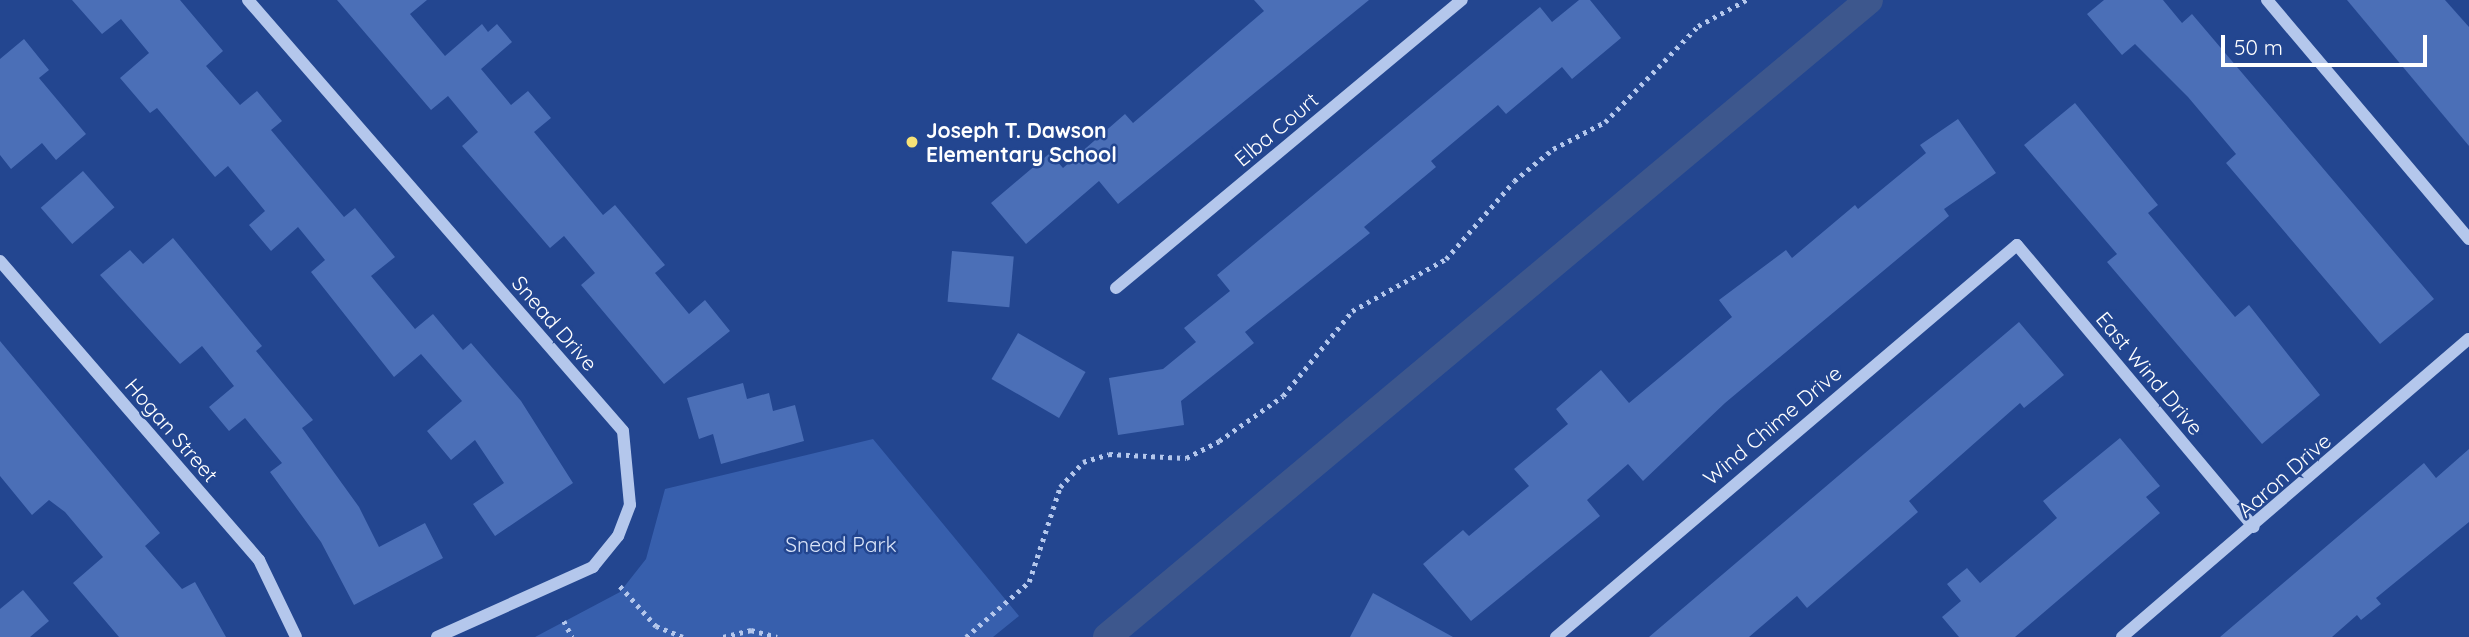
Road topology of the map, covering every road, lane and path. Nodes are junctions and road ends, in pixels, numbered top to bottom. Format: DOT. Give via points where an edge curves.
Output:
graph roads {
  1 [pos="248,0"];
  2 [pos="1462,0"];
  3 [pos="1746,0"];
  4 [pos="2267,0"];
  5 [pos="2469,239"];
  6 [pos="2017,245"];
  7 [pos="0,261"];
  8 [pos="1116,288"];
  9 [pos="2469,339"];
  10 [pos="2254,527"];
  11 [pos="620,586"];
  12 [pos="565,621"];
  13 [pos="296,637"];
  14 [pos="437,637"];
  15 [pos="572,637"];
  16 [pos="683,637"];
  17 [pos="723,637"];
  18 [pos="777,637"];
  19 [pos="966,637"];
  20 [pos="1556,637"];
  21 [pos="2122,637"];
  1 -- 14 [label="street, Snead Drive" via="623,430 630,505 618,536 593,567"];
  2 -- 8 [label="street, Elba Court"];
  3 -- 19 [label="path" via="1698,26 1605,122 1553,149 1514,181 1446,259 1352,312 1283,396 1219,441 1186,458 1109,454 1083,462 1060,487 1029,582"];
  4 -- 5 [label="street"];
  6 -- 10 [label="street, East Wind Drive"];
  6 -- 20 [label="street, Wind Chime Drive"];
  7 -- 13 [label="street, Hogan Street" via="259,559"];
  9 -- 10 [label="street, Aaron Drive"];
  10 -- 21 [label="street, Aaron Drive"];
  11 -- 16 [label="path" via="656,626"];
  12 -- 15 [label="path"];
  17 -- 18 [label="path" via="751,630"];
}
